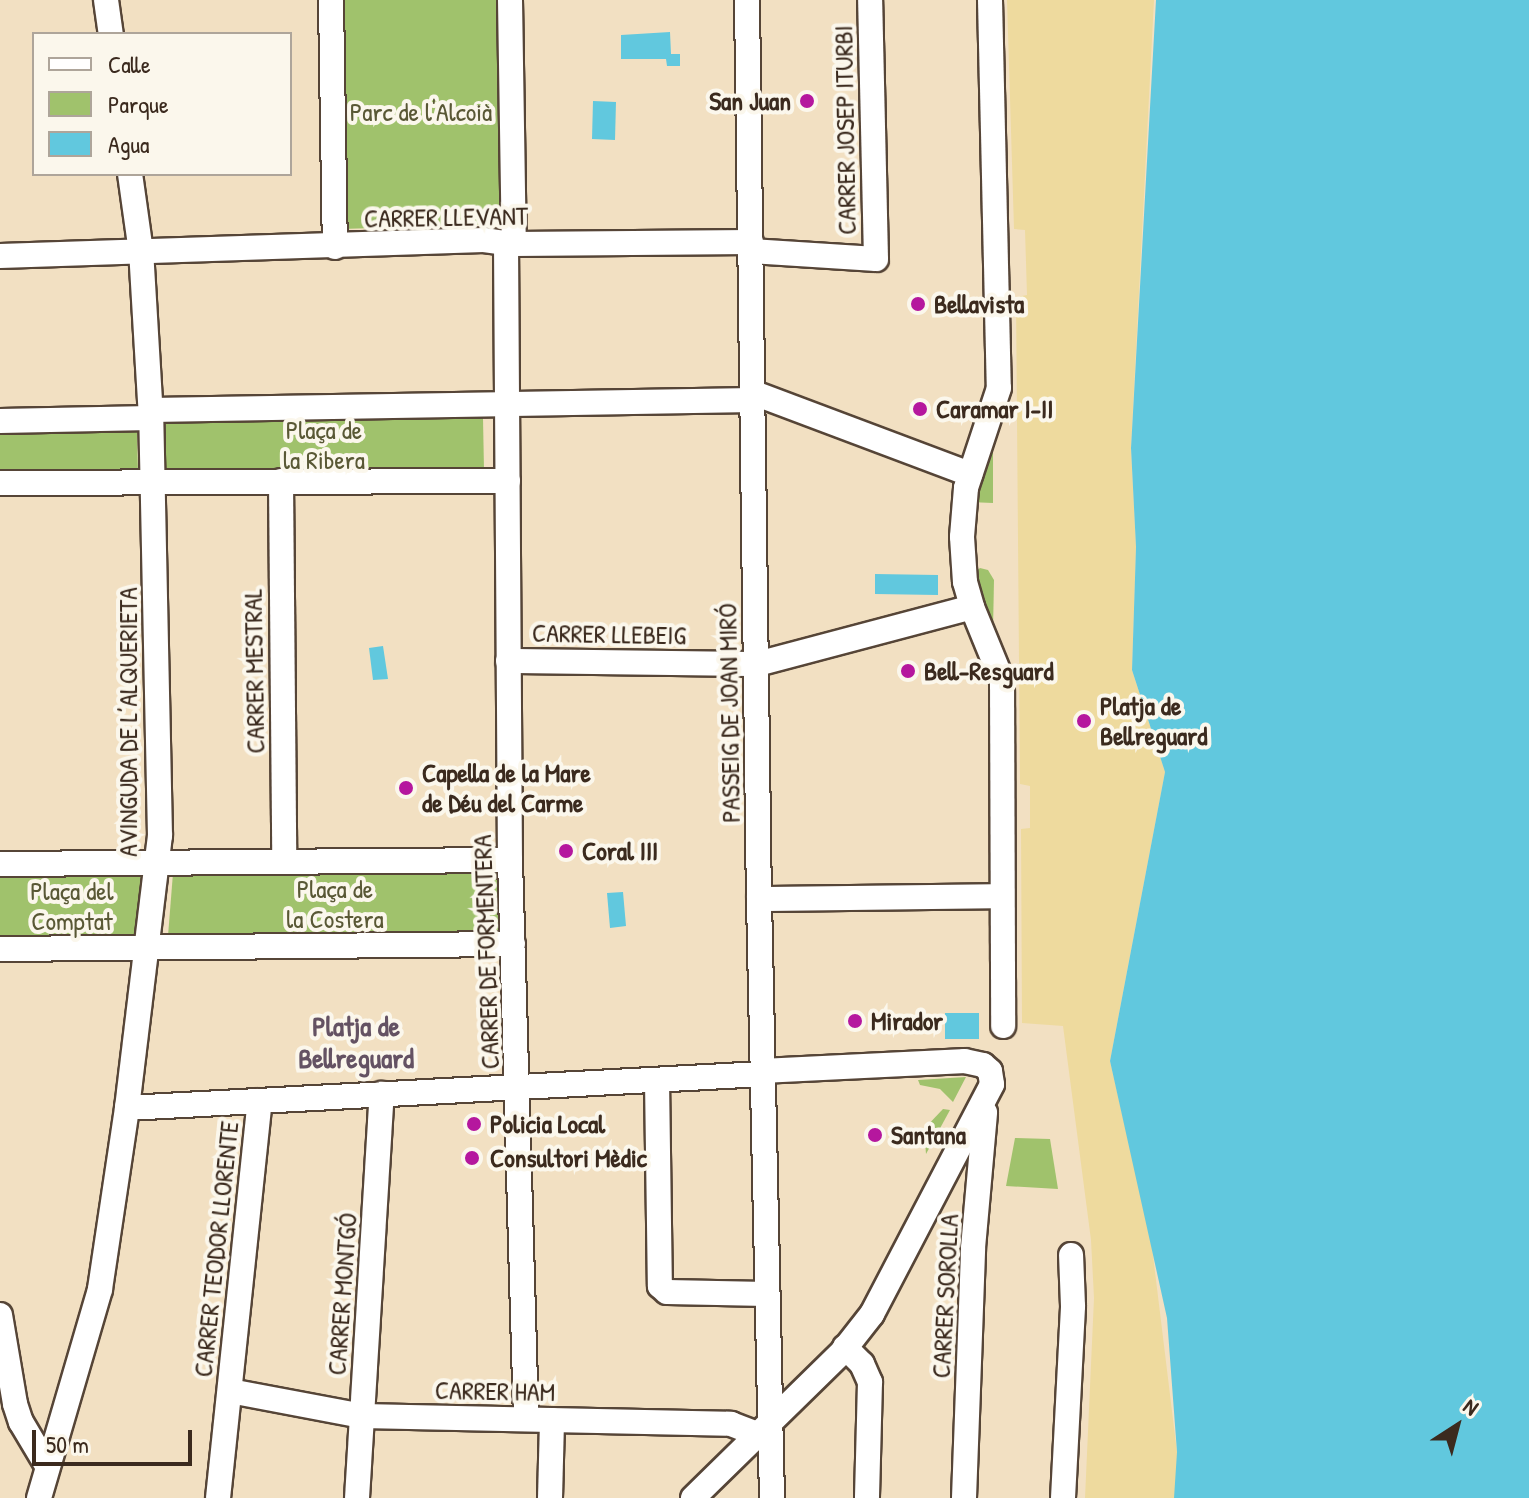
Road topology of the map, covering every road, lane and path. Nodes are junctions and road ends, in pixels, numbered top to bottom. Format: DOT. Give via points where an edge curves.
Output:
graph roads {
  1 [pos="106,0"];
  2 [pos="331,0"];
  3 [pos="510,0"];
  4 [pos="747,0"];
  5 [pos="870,0"];
  6 [pos="990,0"];
  7 [pos="111,32"];
  8 [pos="130,176"];
  9 [pos="510,243"];
  10 [pos="335,247"];
  11 [pos="751,247"];
  12 [pos="141,252"];
  13 [pos="0,256"];
  14 [pos="876,259"];
  15 [pos="754,396"];
  16 [pos="507,403"];
  17 [pos="151,414"];
  18 [pos="0,421"];
  19 [pos="970,474"];
  20 [pos="153,481"];
  21 [pos="281,481"];
  22 [pos="508,481"];
  23 [pos="0,483"];
  24 [pos="972,607"];
  25 [pos="508,661"];
  26 [pos="757,664"];
  27 [pos="510,860"];
  28 [pos="158,861"];
  29 [pos="284,861"];
  30 [pos="0,864"];
  31 [pos="990,896"];
  32 [pos="759,899"];
  33 [pos="513,944"];
  34 [pos="0,949"];
  35 [pos="148,949"];
  36 [pos="1003,1026"];
  37 [pos="763,1073"];
  38 [pos="657,1080"];
  39 [pos="519,1087"];
  40 [pos="382,1094"];
  41 [pos="987,1098"];
  42 [pos="260,1101"];
  43 [pos="127,1108"];
  44 [pos="1071,1255"];
  45 [pos="767,1294"];
  46 [pos="0,1315"];
  47 [pos="845,1347"];
  48 [pos="230,1391"];
  49 [pos="362,1416"];
  50 [pos="526,1419"];
  51 [pos="552,1420"];
  52 [pos="764,1431"];
  53 [pos="46,1464"];
  54 [pos="39,1498"];
  55 [pos="218,1498"];
  56 [pos="357,1498"];
  57 [pos="550,1498"];
  58 [pos="693,1498"];
  59 [pos="772,1498"];
  60 [pos="867,1498"];
  61 [pos="964,1498"];
  62 [pos="1063,1498"];
  1 -- 7 [label="street"];
  2 -- 10 [label="street"];
  3 -- 9 [label="street"];
  4 -- 11 [label="street, PASSEIG DE JOAN MIRÓ"];
  5 -- 14 [label="street, CARRER JOSEP ITURBI"];
  6 -- 19 [label="street" via="999,388"];
  8 -- 12 [label="street, AVINGUDA DE L’ALQUERIETA"];
  9 -- 10 [label="street, CARRER LLEVANT"];
  9 -- 11 [label="street, CARRER LLEVANT"];
  9 -- 16 [label="street, CARRER DE FORMENTERA"];
  10 -- 12 [label="street, CARRER LLEVANT"];
  11 -- 14 [label="street, CARRER LLEVANT"];
  11 -- 15 [label="street, PASSEIG DE JOAN MIRÓ"];
  12 -- 13 [label="street, CARRER LLEVANT"];
  12 -- 17 [label="street, AVINGUDA DE L’ALQUERIETA"];
  15 -- 16 [label="street"];
  15 -- 19 [label="street"];
  15 -- 26 [label="street, PASSEIG DE JOAN MIRÓ"];
  16 -- 17 [label="street"];
  16 -- 22 [label="street, CARRER DE FORMENTERA"];
  17 -- 18 [label="street"];
  17 -- 20 [label="street, AVINGUDA DE L’ALQUERIETA"];
  19 -- 24 [label="street" via="962,537"];
  20 -- 21 [label="street"];
  20 -- 23 [label="street"];
  20 -- 28 [label="street, AVINGUDA DE L’ALQUERIETA"];
  21 -- 22 [label="street"];
  21 -- 29 [label="street, CARRER MESTRAL"];
  22 -- 25 [label="street, CARRER DE FORMENTERA"];
  24 -- 26 [label="street, CARRER LLEBEIG"];
  24 -- 31 [label="street" via="1002,680"];
  25 -- 26 [label="street, CARRER LLEBEIG"];
  25 -- 27 [label="street, CARRER DE FORMENTERA"];
  26 -- 32 [label="street, PASSEIG DE JOAN MIRÓ"];
  27 -- 29 [label="street"];
  27 -- 33 [label="street, CARRER DE FORMENTERA"];
  28 -- 29 [label="street"];
  28 -- 30 [label="street"];
  28 -- 35 [label="street, AVINGUDA DE L’ALQUERIETA"];
  31 -- 32 [label="street"];
  31 -- 36 [label="street"];
  32 -- 37 [label="street, PASSEIG DE JOAN MIRÓ"];
  33 -- 35 [label="street"];
  33 -- 39 [label="street, CARRER DE FORMENTERA"];
  34 -- 35 [label="street"];
  35 -- 43 [label="street, AVINGUDA DE L’ALQUERIETA"];
  37 -- 38 [label="street"];
  37 -- 41 [label="street, CARRER SOROLLA" via="964,1061 983,1065 992,1075"];
  37 -- 45 [label="street, PASSEIG DE JOAN MIRÓ"];
  38 -- 39 [label="street"];
  38 -- 45 [label="street" via="660,1286 667,1292"];
  39 -- 40 [label="street"];
  39 -- 50 [label="street, CARRER DE FORMENTERA"];
  40 -- 42 [label="street"];
  40 -- 49 [label="street, CARRER MONTGÓ"];
  41 -- 47 [label="street" via="882,1296"];
  41 -- 61 [label="street, CARRER SOROLLA" via="973,1248"];
  42 -- 43 [label="street"];
  42 -- 48 [label="street, CARRER TEODOR LLORENTE"];
  43 -- 53 [label="street, AVINGUDA DE L’ALQUERIETA" via="97,1303"];
  44 -- 62 [label="street"];
  45 -- 52 [label="street, PASSEIG DE JOAN MIRÓ"];
  46 -- 53 [label="street" via="15,1404"];
  47 -- 52 [label="street"];
  47 -- 60 [label="street" via="870,1382"];
  48 -- 49 [label="street, CARRER HAM"];
  48 -- 55 [label="street, CARRER TEODOR LLORENTE"];
  49 -- 50 [label="street, CARRER HAM"];
  49 -- 56 [label="street, CARRER MONTGÓ"];
  50 -- 51 [label="street, CARRER HAM"];
  51 -- 52 [label="street, CARRER HAM" via="731,1424"];
  51 -- 57 [label="street"];
  52 -- 58 [label="street"];
  52 -- 59 [label="street, PASSEIG DE JOAN MIRÓ" via="773,1445"];
  53 -- 54 [label="street, AVINGUDA DE L’ALQUERIETA"];
}
